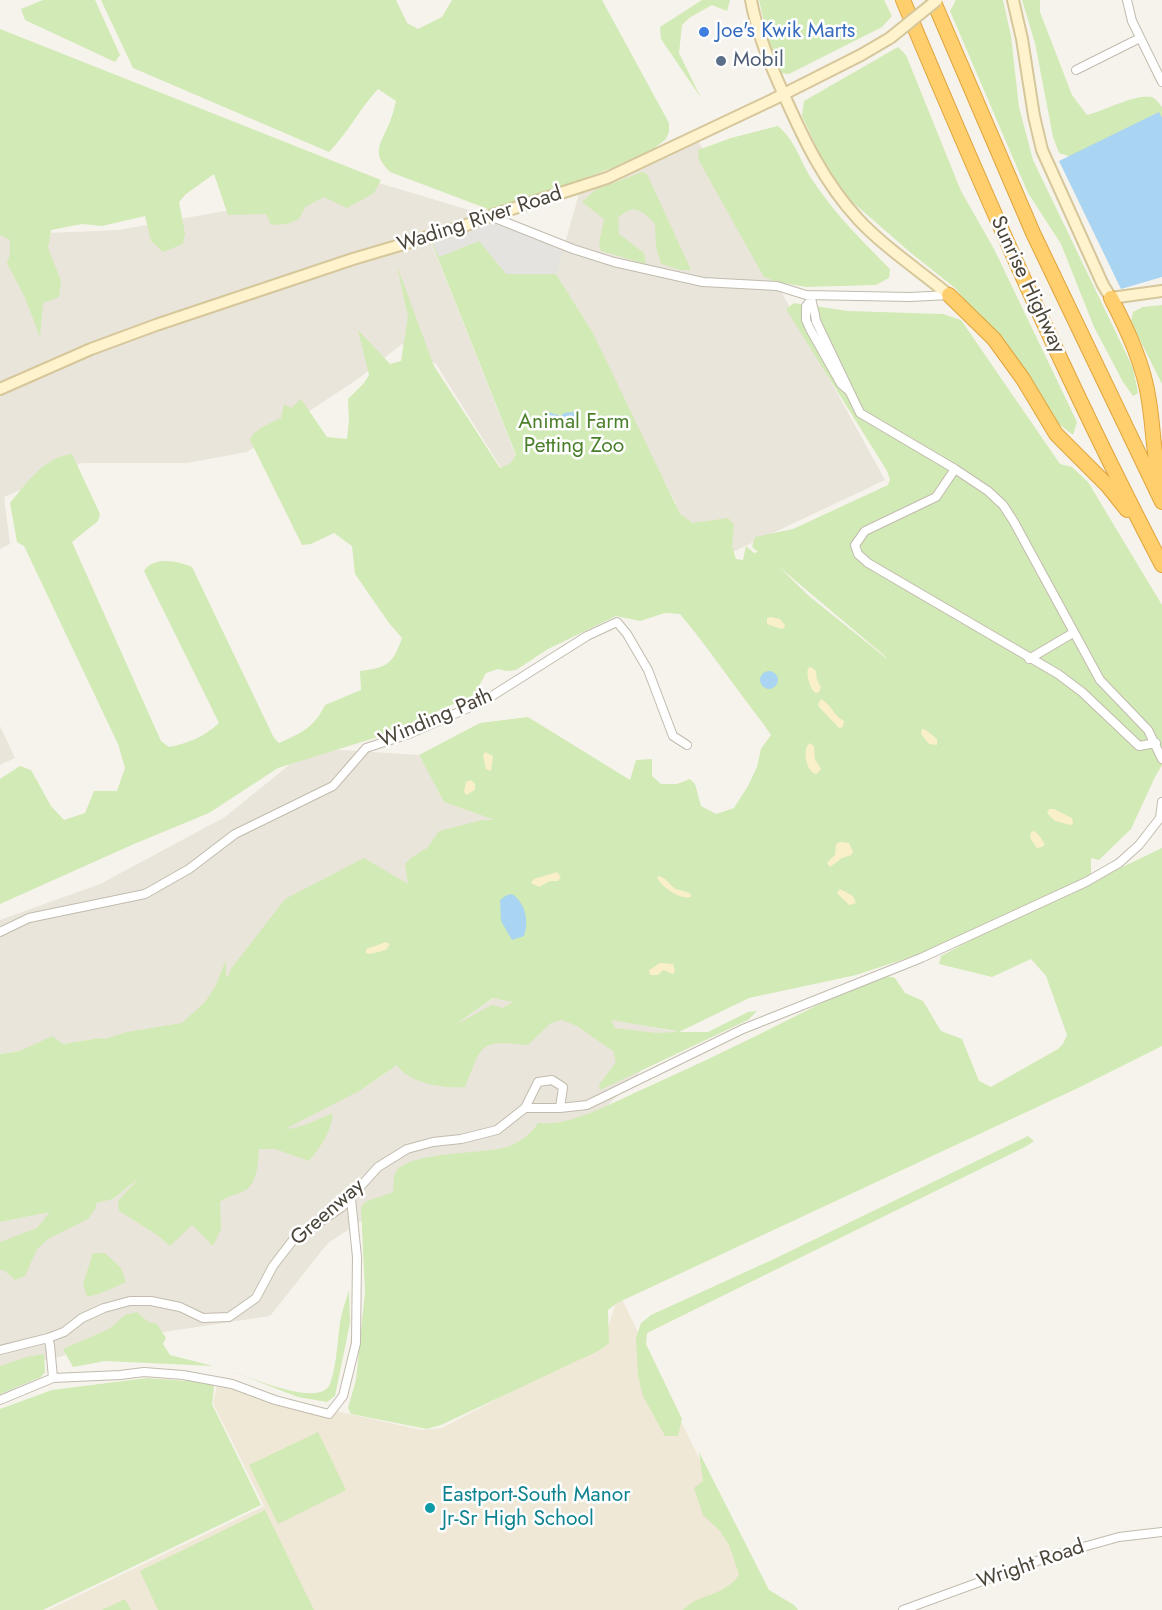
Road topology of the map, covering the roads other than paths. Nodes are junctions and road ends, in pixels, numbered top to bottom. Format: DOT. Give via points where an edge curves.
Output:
graph roads {
  1 [pos="751,0"];
  2 [pos="903,0"];
  3 [pos="935,0"];
  4 [pos="1013,0"];
  5 [pos="1127,0"];
  6 [pos="1140,38"];
  7 [pos="1076,70"];
  8 [pos="1160,72"];
  9 [pos="1162,82"];
  10 [pos="783,94"];
  11 [pos="490,216"];
  12 [pos="1162,291"];
  13 [pos="949,295"];
  14 [pos="811,298"];
  15 [pos="1111,298"];
  16 [pos="0,389"];
  17 [pos="955,469"];
  18 [pos="1162,488"];
  19 [pos="1162,502"];
  20 [pos="1162,567"];
  21 [pos="1073,633"];
  22 [pos="1029,659"];
  23 [pos="1156,744"];
  24 [pos="687,745"];
  25 [pos="1162,759"];
  26 [pos="1162,802"];
  27 [pos="0,932"];
  28 [pos="525,1108"];
  29 [pos="560,1108"];
  30 [pos="351,1198"];
  31 [pos="48,1338"];
  32 [pos="0,1350"];
  33 [pos="52,1378"];
  34 [pos="0,1400"];
  35 [pos="1162,1532"];
  36 [pos="903,1610"];
  1 -- 10 [label="main road"];
  2 -- 20 [label="highway, Sunrise Highway" via="1032,298"];
  3 -- 10 [label="main road, Wading River Road, bridge" via="890,38 861,56"];
  3 -- 19 [label="highway, Sunrise Highway" via="1022,207"];
  4 -- 15 [label="main road" via="1042,150"];
  5 -- 6 [label="street" via="1131,21"];
  6 -- 7 [label="street"];
  6 -- 8 [label="street"];
  8 -- 9 [label="street"];
  10 -- 11 [label="main road, Wading River Road" via="607,178"];
  10 -- 13 [label="main road" via="814,160 844,204 880,240"];
  11 -- 14 [label="street" via="614,262 703,282 777,286"];
  11 -- 16 [label="main road, Wading River Road" via="156,325"];
  12 -- 15 [label="main road"];
  13 -- 14 [label="street"];
  13 -- 20 [label="highway" via="1002,350 1056,434 1120,500"];
  14 -- 17 [label="street" via="806,306 806,320 860,413"];
  15 -- 18 [label="highway" via="1143,374"];
  17 -- 21 [label="street" via="1003,505"];
  17 -- 22 [label="street" via="936,497 865,531 855,545 858,554"];
  21 -- 22 [label="street"];
  21 -- 23 [label="street" via="1100,680 1148,730"];
  22 -- 23 [label="street" via="1082,692 1139,746"];
  23 -- 25 [label="street"];
  24 -- 27 [label="street, Winding Path" via="673,736 648,670 617,622 587,636 484,701 366,748 333,786 235,834 189,869 145,894 29,918"];
  26 -- 29 [label="street" via="1160,818 1139,845 1119,863 1086,882 921,958 743,1029 587,1105"];
  28 -- 29 [label="street"];
  28 -- 29 [label="street, Greenway" via="538,1082 552,1080 563,1087"];
  28 -- 30 [label="street, Greenway" via="497,1130 406,1149 378,1167"];
  30 -- 31 [label="street, Greenway" via="293,1240 256,1298 229,1317 203,1318 180,1307 130,1300 89,1315"];
  30 -- 33 [label="street" via="357,1257 356,1343 343,1396 329,1414 232,1384 183,1375 144,1371"];
  31 -- 32 [label="street, Greenway"];
  31 -- 33 [label="street"];
  33 -- 34 [label="street"];
  35 -- 36 [label="street, Wright Road" via="1119,1537 1051,1556"];
}
